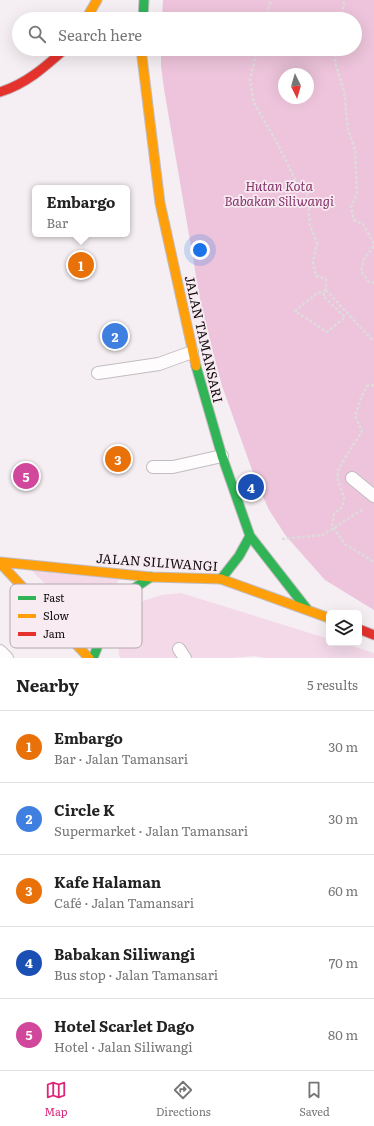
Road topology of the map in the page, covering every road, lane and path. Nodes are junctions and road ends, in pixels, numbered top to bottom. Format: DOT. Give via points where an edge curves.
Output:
graph roads {
  1 [pos="97,0"];
  2 [pos="144,0"];
  3 [pos="271,0"];
  4 [pos="343,0"];
  5 [pos="90,12"];
  6 [pos="143,12"];
  7 [pos="268,12"];
  8 [pos="342,12"];
  9 [pos="57,56"];
  10 [pos="139,56"];
  11 [pos="255,56"];
  12 [pos="335,56"];
  13 [pos="0,92"];
  14 [pos="374,245"];
  15 [pos="374,283"];
  16 [pos="326,290"];
  17 [pos="374,342"];
  18 [pos="192,352"];
  19 [pos="98,373"];
  20 [pos="374,385"];
  21 [pos="222,456"];
  22 [pos="153,467"];
  23 [pos="352,478"];
  24 [pos="371,501"];
  25 [pos="250,536"];
  26 [pos="277,539"];
  27 [pos="374,562"];
  28 [pos="0,563"];
  29 [pos="151,577"];
  30 [pos="221,579"];
  31 [pos="20,584"];
  32 [pos="140,584"];
  33 [pos="307,609"];
  34 [pos="326,617"];
  35 [pos="362,630"];
  36 [pos="374,635"];
  37 [pos="80,648"];
  38 [pos="97,648"];
  39 [pos="0,651"];
  40 [pos="7,658"];
  41 [pos="89,658"];
  42 [pos="93,658"];
  1 -- 5 [label="main road"];
  2 -- 6 [label="main road"];
  3 -- 7 [label="path"];
  4 -- 8 [label="path"];
  9 -- 13 [label="main road" via="19,86"];
  10 -- 18 [label="main road, JALAN TAMANSARI" via="160,202"];
  11 -- 16 [label="path" via="250,80 254,103 297,182 307,194 310,225 317,243 313,262 316,276 326,279"];
  12 -- 14 [label="path" via="344,91 348,130 355,149 356,194 351,207 354,220 363,224"];
  14 -- 15 [label="path" via="364,260 361,271 369,282"];
  16 -- 16 [label="path" via="323,296 345,317 327,332 295,311 316,294"];
  16 -- 17 [label="path"];
  18 -- 19 [label="lane" via="158,364"];
  18 -- 21 [label="main road, JALAN TAMANSARI"];
  20 -- 27 [label="path, bridge" via="367,386 361,398 355,416 362,431 339,468 337,477 344,498 342,507 334,514 332,526 345,544"];
  21 -- 22 [label="lane" via="173,468"];
  21 -- 25 [label="main road, JALAN TAMANSARI"];
  23 -- 24 [label="lane"];
  24 -- 26 [label="path" via="324,535"];
  25 -- 30 [label="main road" via="239,556"];
  25 -- 33 [label="main road, JALAN TAMANSARI"];
  28 -- 29 [label="main road, JALAN SILIWANGI"];
  28 -- 31 [label="main road"];
  29 -- 30 [label="main road, JALAN SILIWANGI"];
  29 -- 32 [label="main road"];
  30 -- 33 [label="main road, JALAN SILIWANGI"];
  33 -- 34 [label="main road, JALAN SILIWANGI"];
  35 -- 36 [label="main road"];
  37 -- 41 [label="main road"];
  38 -- 42 [label="main road"];
  39 -- 40 [label="lane"];
}
